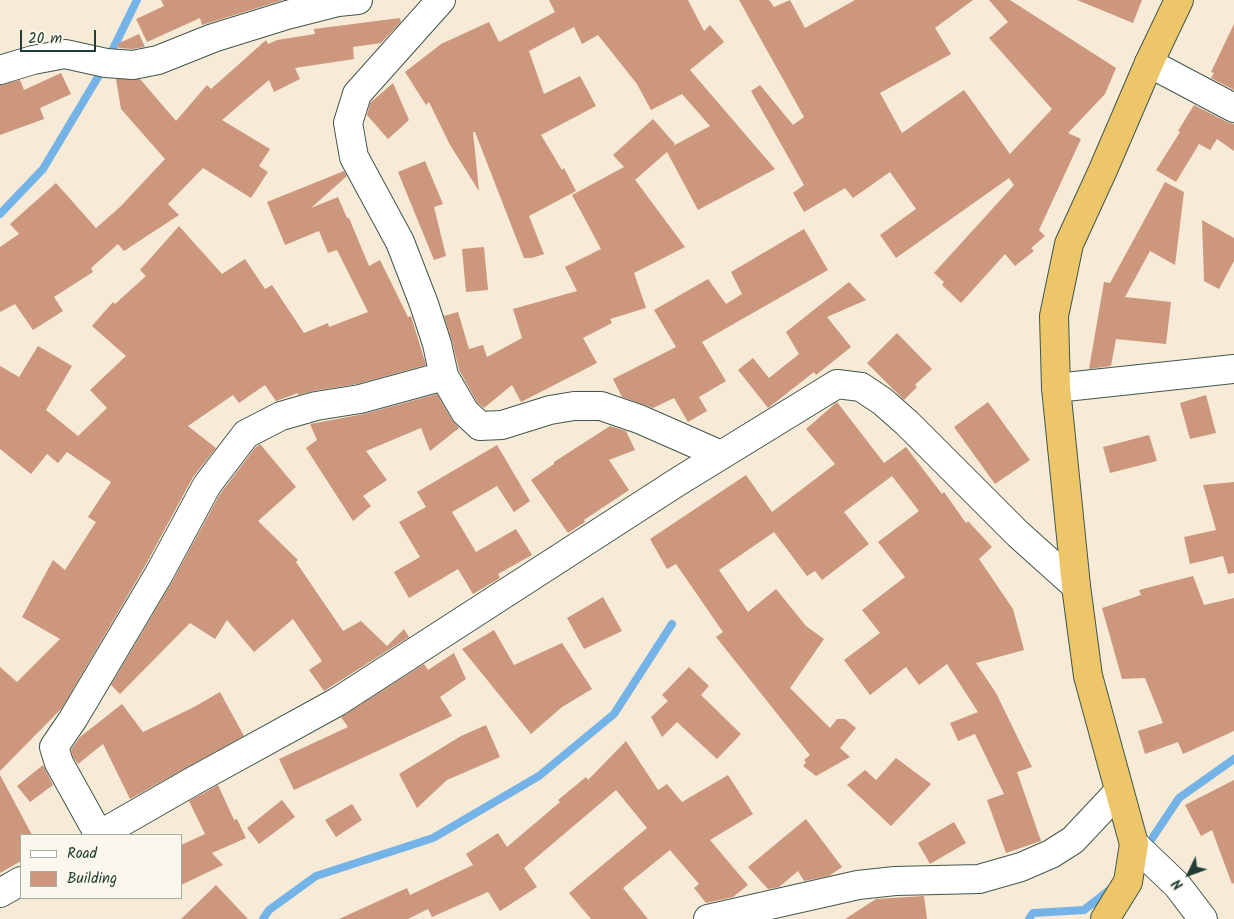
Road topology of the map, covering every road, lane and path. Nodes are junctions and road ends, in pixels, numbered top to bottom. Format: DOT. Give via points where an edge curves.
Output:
graph roads {
  1 [pos="358,0"];
  2 [pos="441,0"];
  3 [pos="1179,0"];
  4 [pos="1149,63"];
  5 [pos="0,70"];
  6 [pos="1234,108"];
  7 [pos="1234,369"];
  8 [pos="444,376"];
  9 [pos="1056,388"];
  10 [pos="721,455"];
  11 [pos="1076,586"];
  12 [pos="1120,791"];
  13 [pos="98,834"];
  14 [pos="101,834"];
  15 [pos="1134,844"];
  16 [pos="20,882"];
  17 [pos="0,893"];
  18 [pos="708,919"];
  19 [pos="1105,919"];
  20 [pos="1203,919"];
  1 -- 5 [label="street" via="287,15 213,38 158,60 133,65 66,54"];
  2 -- 8 [label="street" via="357,94 348,123 354,157 400,242 437,344"];
  3 -- 4 [label="highway"];
  4 -- 6 [label="street"];
  4 -- 9 [label="highway" via="1069,244 1054,316"];
  7 -- 9 [label="street"];
  8 -- 10 [label="street" via="465,412 480,426 502,424 574,406 602,406"];
  8 -- 13 [label="street" via="281,416 246,434 207,484 159,574 54,747 59,763"];
  9 -- 11 [label="highway"];
  10 -- 11 [label="street" via="837,384 861,387 907,423 1018,534"];
  10 -- 14 [label="street" via="337,702"];
  11 -- 12 [label="highway" via="1088,676"];
  12 -- 15 [label="highway"];
  12 -- 18 [label="street" via="1072,840 1051,854 1021,867 979,879 858,885"];
  15 -- 19 [label="highway" via="1128,882"];
  15 -- 20 [label="street" via="1177,886"];
  16 -- 17 [label="street"];
}
